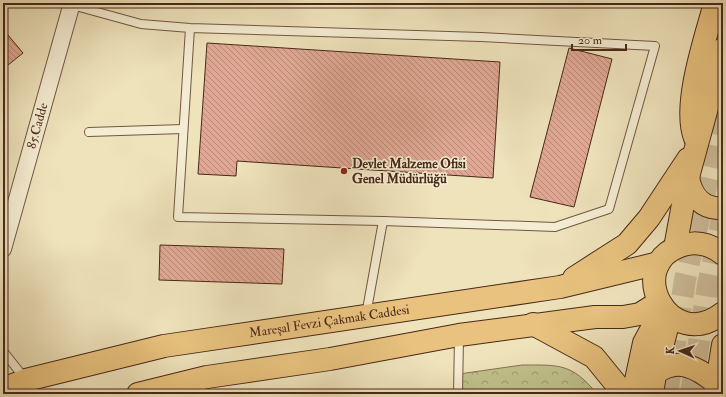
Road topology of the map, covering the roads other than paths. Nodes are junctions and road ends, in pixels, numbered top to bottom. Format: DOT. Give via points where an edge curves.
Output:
graph roads {
  1 [pos="715,3"];
  2 [pos="72,4"];
  3 [pos="190,28"];
  4 [pos="723,49"];
  5 [pos="183,129"];
  6 [pos="89,132"];
  7 [pos="698,144"];
  8 [pos="688,177"];
  9 [pos="723,208"];
  10 [pos="383,221"];
  11 [pos="675,248"];
  12 [pos="3,250"];
  13 [pos="723,254"];
  14 [pos="658,263"];
  15 [pos="560,287"];
  16 [pos="664,309"];
  17 [pos="723,313"];
  18 [pos="366,316"];
  19 [pos="533,324"];
  20 [pos="459,335"];
  21 [pos="723,345"];
  22 [pos="3,351"];
  23 [pos="26,380"];
  24 [pos="653,384"];
  25 [pos="715,388"];
  26 [pos="3,389"];
  27 [pos="138,394"];
  28 [pos="458,394"];
  29 [pos="621,394"];
  30 [pos="633,394"];
  1 -- 7 [label="main road" via="691,106 692,132"];
  2 -- 3 [label="lane" via="141,24"];
  2 -- 12 [label="street, 85.Cadde"];
  3 -- 5 [label="lane"];
  3 -- 10 [label="lane" via="481,37 655,46 609,209 555,227"];
  4 -- 7 [label="main road"];
  5 -- 6 [label="lane"];
  5 -- 10 [label="lane" via="178,217"];
  7 -- 8 [label="main road"];
  7 -- 15 [label="main road" via="649,218 627,244"];
  8 -- 9 [label="main road" via="693,193 704,205 714,209"];
  8 -- 11 [label="main road"];
  10 -- 18 [label="lane"];
  11 -- 13 [label="main road" via="688,243 701,243"];
  11 -- 14 [label="main road"];
  14 -- 15 [label="main road, Mareşal Fevzi Çakmak Caddesi"];
  14 -- 16 [label="main road" via="654,281 656,295"];
  15 -- 18 [label="main road, Mareşal Fevzi Çakmak Caddesi"];
  16 -- 17 [label="main road" via="680,322 692,325 704,324"];
  16 -- 19 [label="main road" via="623,317 595,317"];
  16 -- 24 [label="main road"];
  16 -- 30 [label="main road" via="644,343"];
  18 -- 23 [label="main road, Mareşal Fevzi Çakmak Caddesi" via="164,346"];
  19 -- 20 [label="main road"];
  19 -- 29 [label="main road" via="594,357"];
  20 -- 27 [label="main road" via="330,359 207,377"];
  20 -- 28 [label="lane"];
  21 -- 25 [label="main road"];
  22 -- 23 [label="lane"];
  23 -- 26 [label="main road, Mareşal Fevzi Çakmak Caddesi"];
  24 -- 25 [label="main road" via="664,367 675,365 688,366 703,372"];
}
